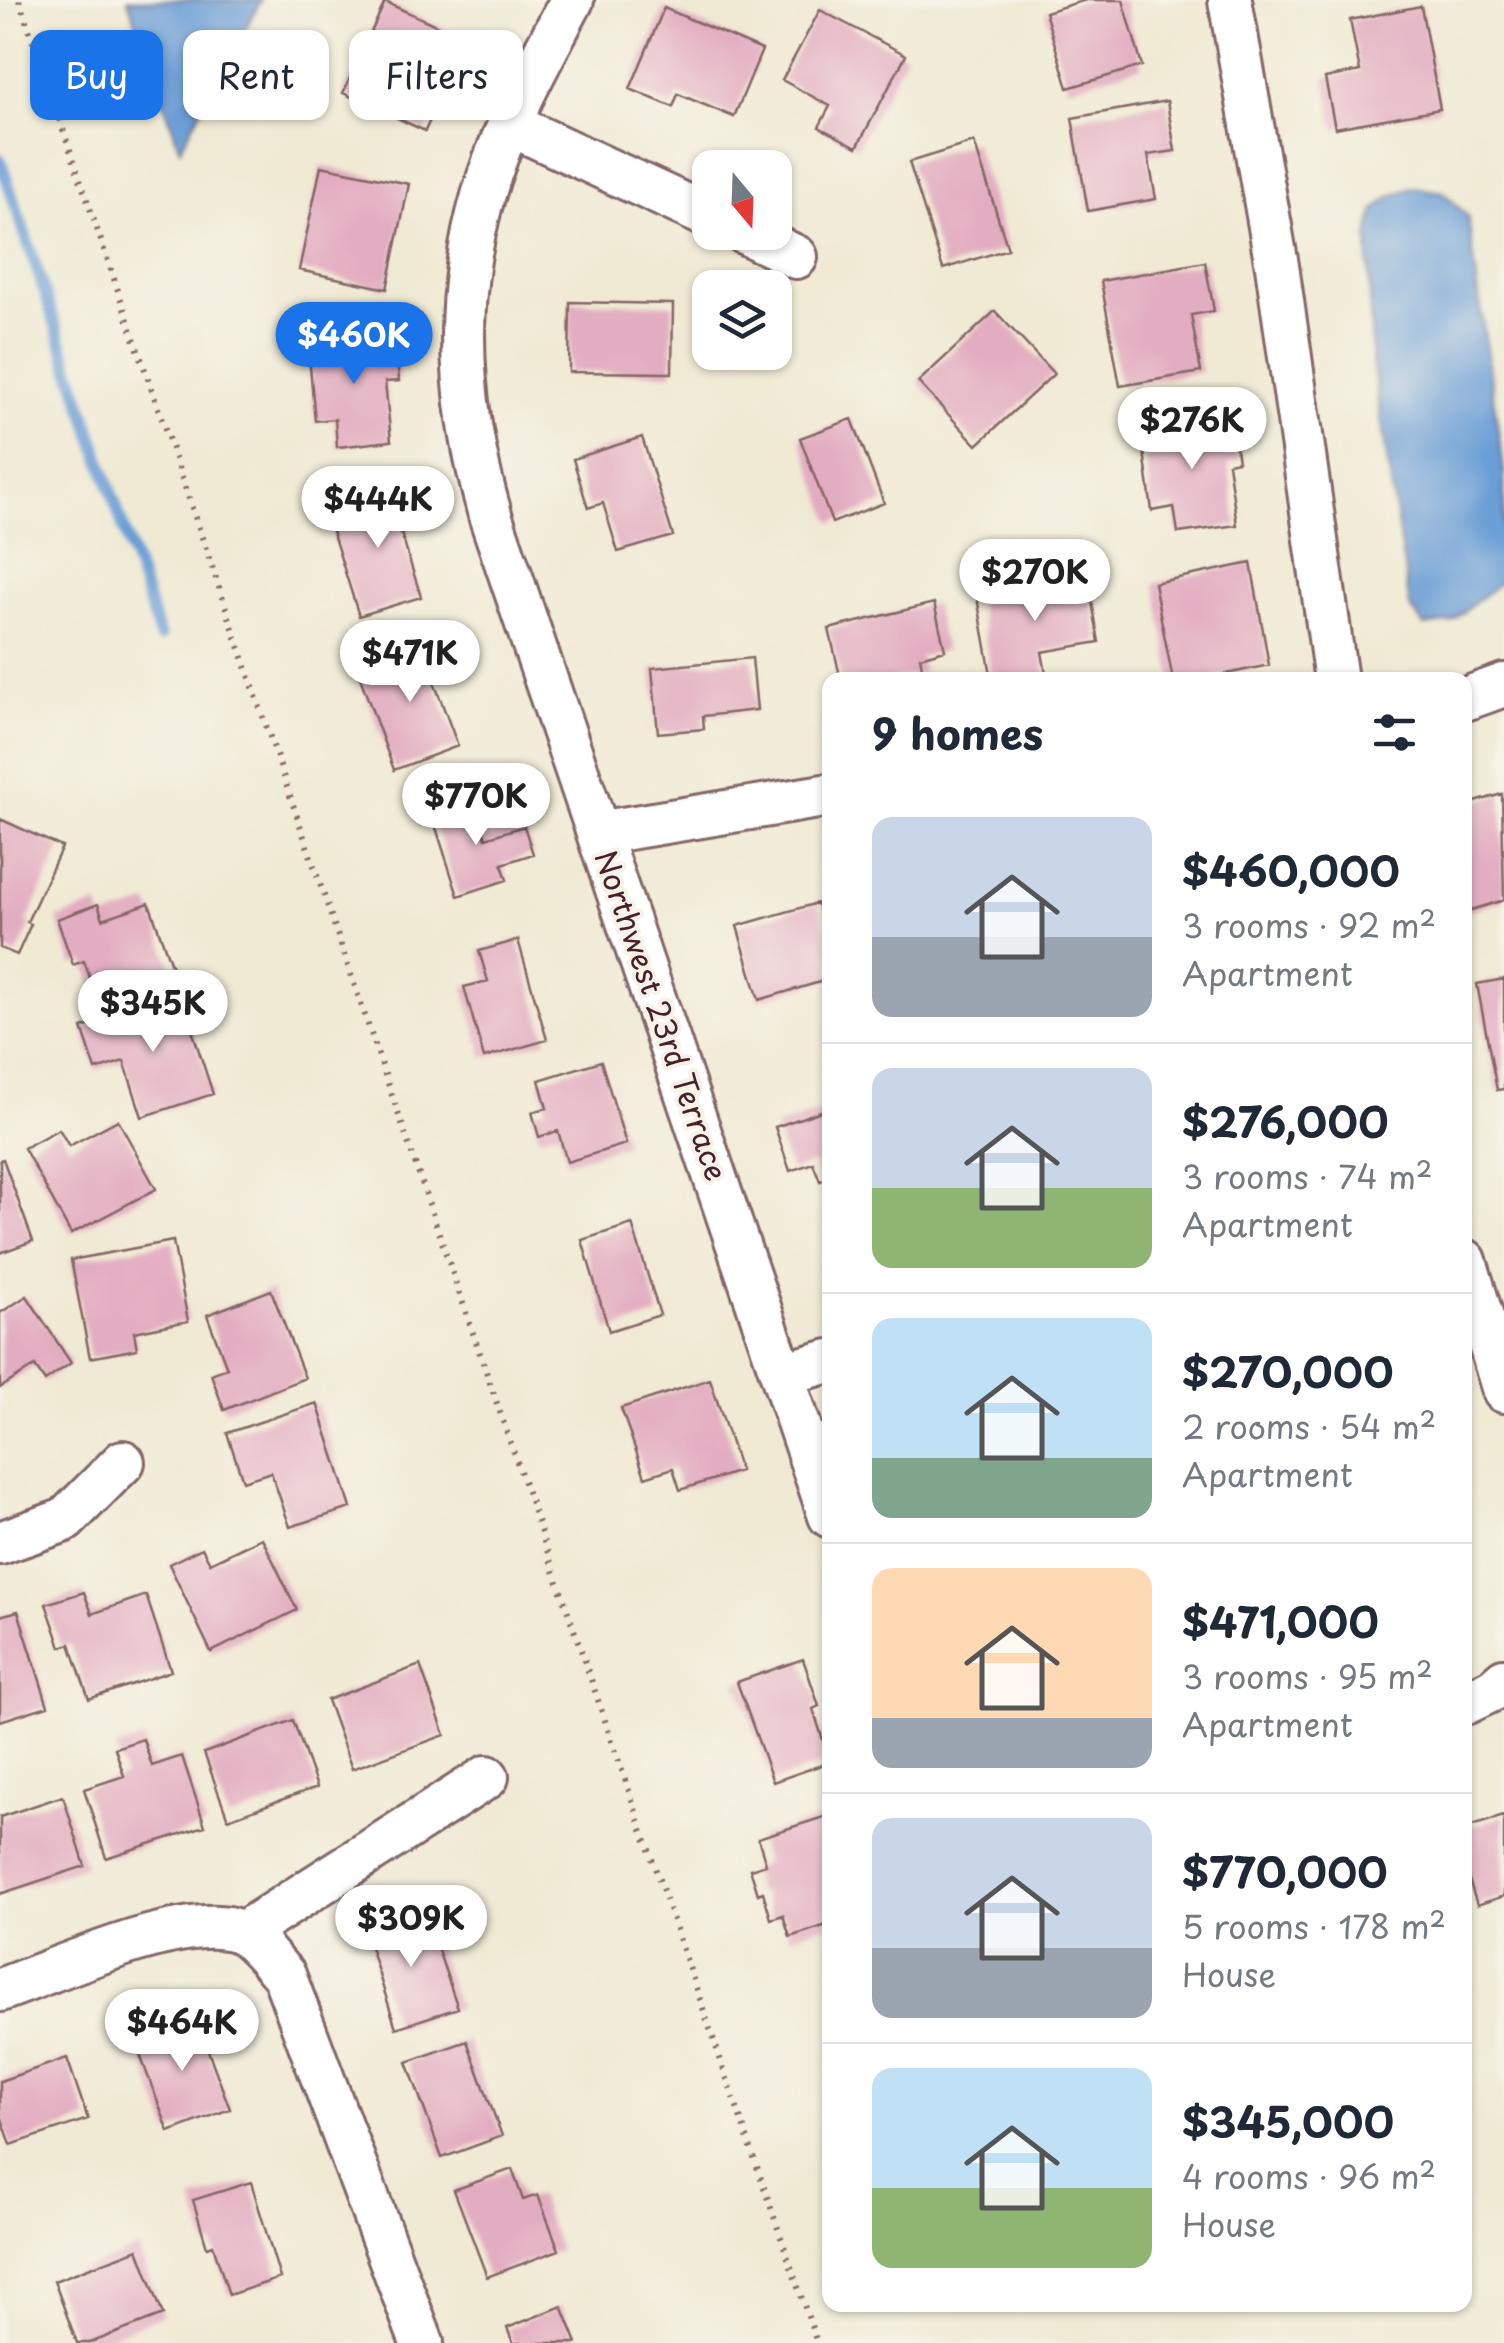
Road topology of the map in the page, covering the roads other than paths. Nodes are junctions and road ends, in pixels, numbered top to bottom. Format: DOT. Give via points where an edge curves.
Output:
graph roads {
  1 [pos="572,0"];
  2 [pos="1230,0"];
  3 [pos="509,124"];
  4 [pos="692,209"];
  5 [pos="783,250"];
  6 [pos="796,256"];
  7 [pos="1335,672"];
  8 [pos="1504,685"];
  9 [pos="1472,699"];
  10 [pos="1472,703"];
  11 [pos="1504,710"];
  12 [pos="822,796"];
  13 [pos="598,833"];
  14 [pos="1472,1284"];
  15 [pos="822,1363"];
  16 [pos="782,1374"];
  17 [pos="1504,1390"];
  18 [pos="123,1462"];
  19 [pos="822,1492"];
  20 [pos="0,1543"];
  21 [pos="1504,1680"];
  22 [pos="1472,1700"];
  23 [pos="487,1777"];
  24 [pos="244,1934"];
  25 [pos="0,1990"];
  26 [pos="408,2340"];
  1 -- 3 [label="street, Northwest 23rd Terrace"];
  2 -- 7 [label="street"];
  3 -- 4 [label="street"];
  3 -- 13 [label="street, Northwest 23rd Terrace" via="475,220 462,374 490,518"];
  5 -- 6 [label="street"];
  8 -- 9 [label="street"];
  10 -- 11 [label="street"];
  12 -- 13 [label="street"];
  13 -- 16 [label="street, Northwest 23rd Terrace"];
  14 -- 17 [label="street"];
  15 -- 16 [label="street"];
  16 -- 19 [label="street, Northwest 23rd Terrace"];
  18 -- 20 [label="street" via="64,1520"];
  21 -- 22 [label="street"];
  23 -- 24 [label="street"];
  24 -- 25 [label="street" via="230,1928 167,1930"];
  24 -- 26 [label="street" via="284,1975"];
}
